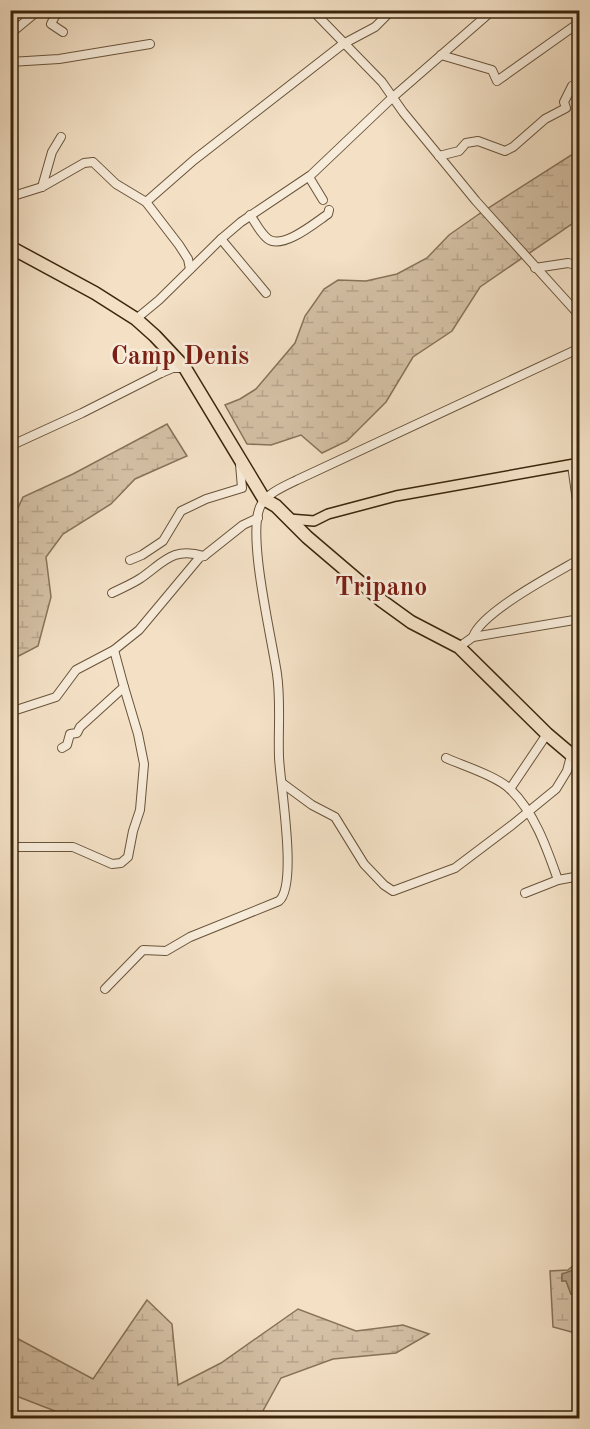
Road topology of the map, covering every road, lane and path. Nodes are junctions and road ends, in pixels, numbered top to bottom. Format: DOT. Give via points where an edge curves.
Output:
graph roads {
  1 [pos="39,10"];
  2 [pos="62,10"];
  3 [pos="312,10"];
  4 [pos="392,10"];
  5 [pos="488,12"];
  6 [pos="579,22"];
  7 [pos="63,32"];
  8 [pos="10,34"];
  9 [pos="150,44"];
  10 [pos="343,44"];
  11 [pos="441,55"];
  12 [pos="10,62"];
  13 [pos="579,91"];
  14 [pos="393,97"];
  15 [pos="61,137"];
  16 [pos="439,156"];
  17 [pos="309,177"];
  18 [pos="42,187"];
  19 [pos="10,197"];
  20 [pos="323,200"];
  21 [pos="146,202"];
  22 [pos="329,210"];
  23 [pos="250,215"];
  24 [pos="221,239"];
  25 [pos="10,247"];
  26 [pos="188,259"];
  27 [pos="197,263"];
  28 [pos="579,266"];
  29 [pos="535,268"];
  30 [pos="190,269"];
  31 [pos="266,293"];
  32 [pos="579,316"];
  33 [pos="136,319"];
  34 [pos="579,348"];
  35 [pos="168,350"];
  36 [pos="185,368"];
  37 [pos="161,373"];
  38 [pos="10,446"];
  39 [pos="242,461"];
  40 [pos="576,464"];
  41 [pos="264,499"];
  42 [pos="578,508"];
  43 [pos="258,518"];
  44 [pos="289,519"];
  45 [pos="314,521"];
  46 [pos="307,537"];
  47 [pos="204,556"];
  48 [pos="579,559"];
  49 [pos="130,560"];
  50 [pos="112,593"];
  51 [pos="579,619"];
  52 [pos="474,637"];
  53 [pos="459,647"];
  54 [pos="114,650"];
  55 [pos="124,687"];
  56 [pos="10,712"];
  57 [pos="547,734"];
  58 [pos="62,748"];
  59 [pos="446,758"];
  60 [pos="575,759"];
  61 [pos="282,783"];
  62 [pos="510,789"];
  63 [pos="528,813"];
  64 [pos="10,847"];
  65 [pos="579,876"];
  66 [pos="558,880"];
  67 [pos="525,893"];
  68 [pos="105,989"];
  1 -- 8 [label="street"];
  2 -- 7 [label="street" via="51,24"];
  3 -- 10 [label="street"];
  4 -- 10 [label="street" via="375,27"];
  5 -- 11 [label="street"];
  6 -- 11 [label="street" via="497,81 492,70"];
  9 -- 12 [label="street" via="59,59"];
  10 -- 14 [label="street"];
  10 -- 21 [label="street"];
  11 -- 14 [label="street"];
  13 -- 16 [label="street" via="572,86 564,102 566,108 545,119 505,151 478,141"];
  14 -- 16 [label="street"];
  14 -- 17 [label="street"];
  15 -- 18 [label="street" via="52,152"];
  16 -- 29 [label="street"];
  17 -- 20 [label="street"];
  17 -- 23 [label="street"];
  18 -- 19 [label="street"];
  18 -- 21 [label="street" via="84,163 93,162 116,184"];
  21 -- 26 [label="street"];
  22 -- 23 [label="street" via="304,231 281,242 268,239"];
  23 -- 24 [label="street"];
  24 -- 27 [label="street"];
  24 -- 31 [label="street"];
  25 -- 33 [label="highway"];
  26 -- 27 [label="street"];
  26 -- 30 [label="street"];
  27 -- 30 [label="street"];
  28 -- 29 [label="street" via="568,263"];
  29 -- 32 [label="street"];
  30 -- 33 [label="street"];
  33 -- 35 [label="highway"];
  34 -- 41 [label="street"];
  35 -- 36 [label="highway"];
  35 -- 37 [label="street"];
  36 -- 37 [label="street"];
  36 -- 39 [label="highway"];
  37 -- 38 [label="street"];
  39 -- 41 [label="highway"];
  39 -- 49 [label="street" via="242,488 181,511 163,541"];
  40 -- 42 [label="street"];
  40 -- 45 [label="main road" via="375,500"];
  41 -- 43 [label="street"];
  41 -- 44 [label="highway"];
  43 -- 47 [label="street"];
  43 -- 61 [label="street" via="260,570 278,676"];
  44 -- 45 [label="main road"];
  44 -- 46 [label="highway"];
  45 -- 46 [label="main road"];
  46 -- 53 [label="highway" via="397,613"];
  47 -- 50 [label="street" via="172,555"];
  47 -- 54 [label="street" via="139,630"];
  48 -- 52 [label="street" via="491,615"];
  51 -- 52 [label="street"];
  52 -- 53 [label="street"];
  53 -- 57 [label="highway"];
  54 -- 55 [label="street"];
  54 -- 56 [label="street" via="76,670 56,696"];
  55 -- 58 [label="street" via="77,733 70,734"];
  55 -- 64 [label="street" via="144,764 140,810 128,857 112,864 73,847"];
  57 -- 60 [label="highway"];
  57 -- 62 [label="street"];
  59 -- 62 [label="street"];
  60 -- 63 [label="street" via="562,781"];
  61 -- 63 [label="street" via="335,817 364,864 393,891 455,868"];
  61 -- 68 [label="street" via="288,851 282,898 166,951 143,950"];
  62 -- 63 [label="street"];
  63 -- 66 [label="street"];
  65 -- 66 [label="street"];
  66 -- 67 [label="street"];
}
